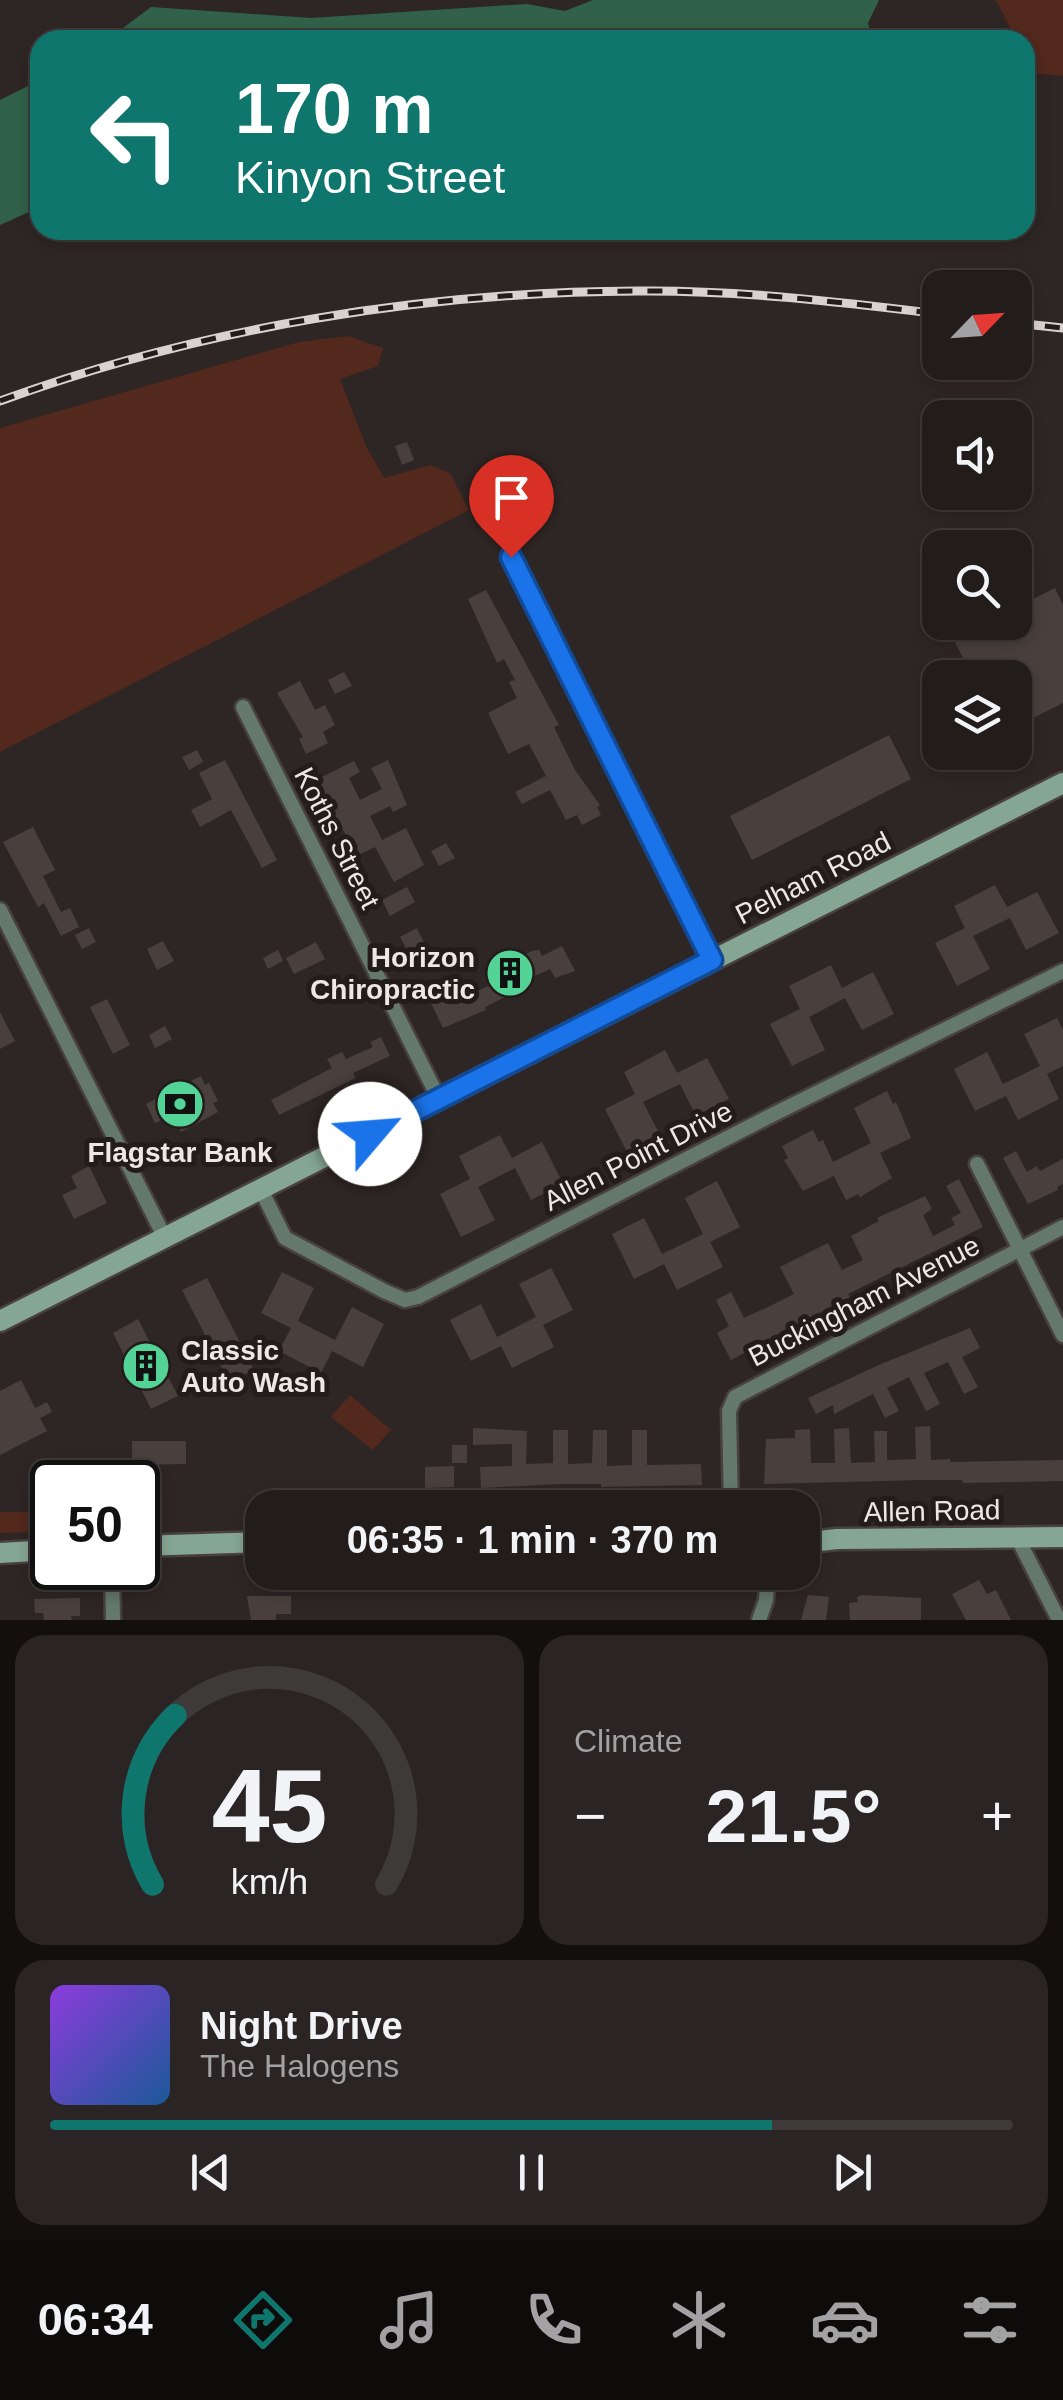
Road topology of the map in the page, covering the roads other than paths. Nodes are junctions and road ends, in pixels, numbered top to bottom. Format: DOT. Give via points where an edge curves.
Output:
graph roads {
  1 [pos="511,557"];
  2 [pos="243,708"];
  3 [pos="1063,783"];
  4 [pos="0,910"];
  5 [pos="712,960"];
  6 [pos="1063,971"];
  7 [pos="439,1098"];
  8 [pos="977,1164"];
  9 [pos="260,1190"];
  10 [pos="1063,1227"];
  11 [pos="165,1238"];
  12 [pos="1020,1249"];
  13 [pos="0,1320"];
  14 [pos="1063,1334"];
  15 [pos="731,1490"];
  16 [pos="1063,1536"];
  17 [pos="1017,1537"];
  18 [pos="820,1541"];
  19 [pos="245,1543"];
  20 [pos="160,1545"];
  21 [pos="30,1551"];
  22 [pos="0,1553"];
  23 [pos="112,1590"];
  24 [pos="767,1590"];
  25 [pos="113,1620"];
  26 [pos="759,1620"];
  27 [pos="1059,1620"];
  1 -- 5 [label="street"];
  2 -- 7 [label="street, Koths Street"];
  3 -- 5 [label="main road, Pelham Road"];
  4 -- 11 [label="street"];
  5 -- 7 [label="main road, Pelham Road"];
  6 -- 9 [label="street, Allen Point Drive" via="418,1297 405,1300 384,1291 285,1238"];
  7 -- 9 [label="main road, Pelham Road"];
  8 -- 12 [label="street"];
  9 -- 11 [label="main road, Pelham Road"];
  10 -- 12 [label="street, Buckingham Avenue"];
  11 -- 13 [label="main road, Pelham Road"];
  12 -- 14 [label="street"];
  12 -- 15 [label="street, Buckingham Avenue" via="735,1397"];
  16 -- 17 [label="main road, Allen Road"];
  17 -- 18 [label="main road, Allen Road"];
  17 -- 27 [label="street"];
  19 -- 20 [label="main road"];
  21 -- 22 [label="main road"];
  23 -- 25 [label="street"];
  24 -- 26 [label="street"];
}
